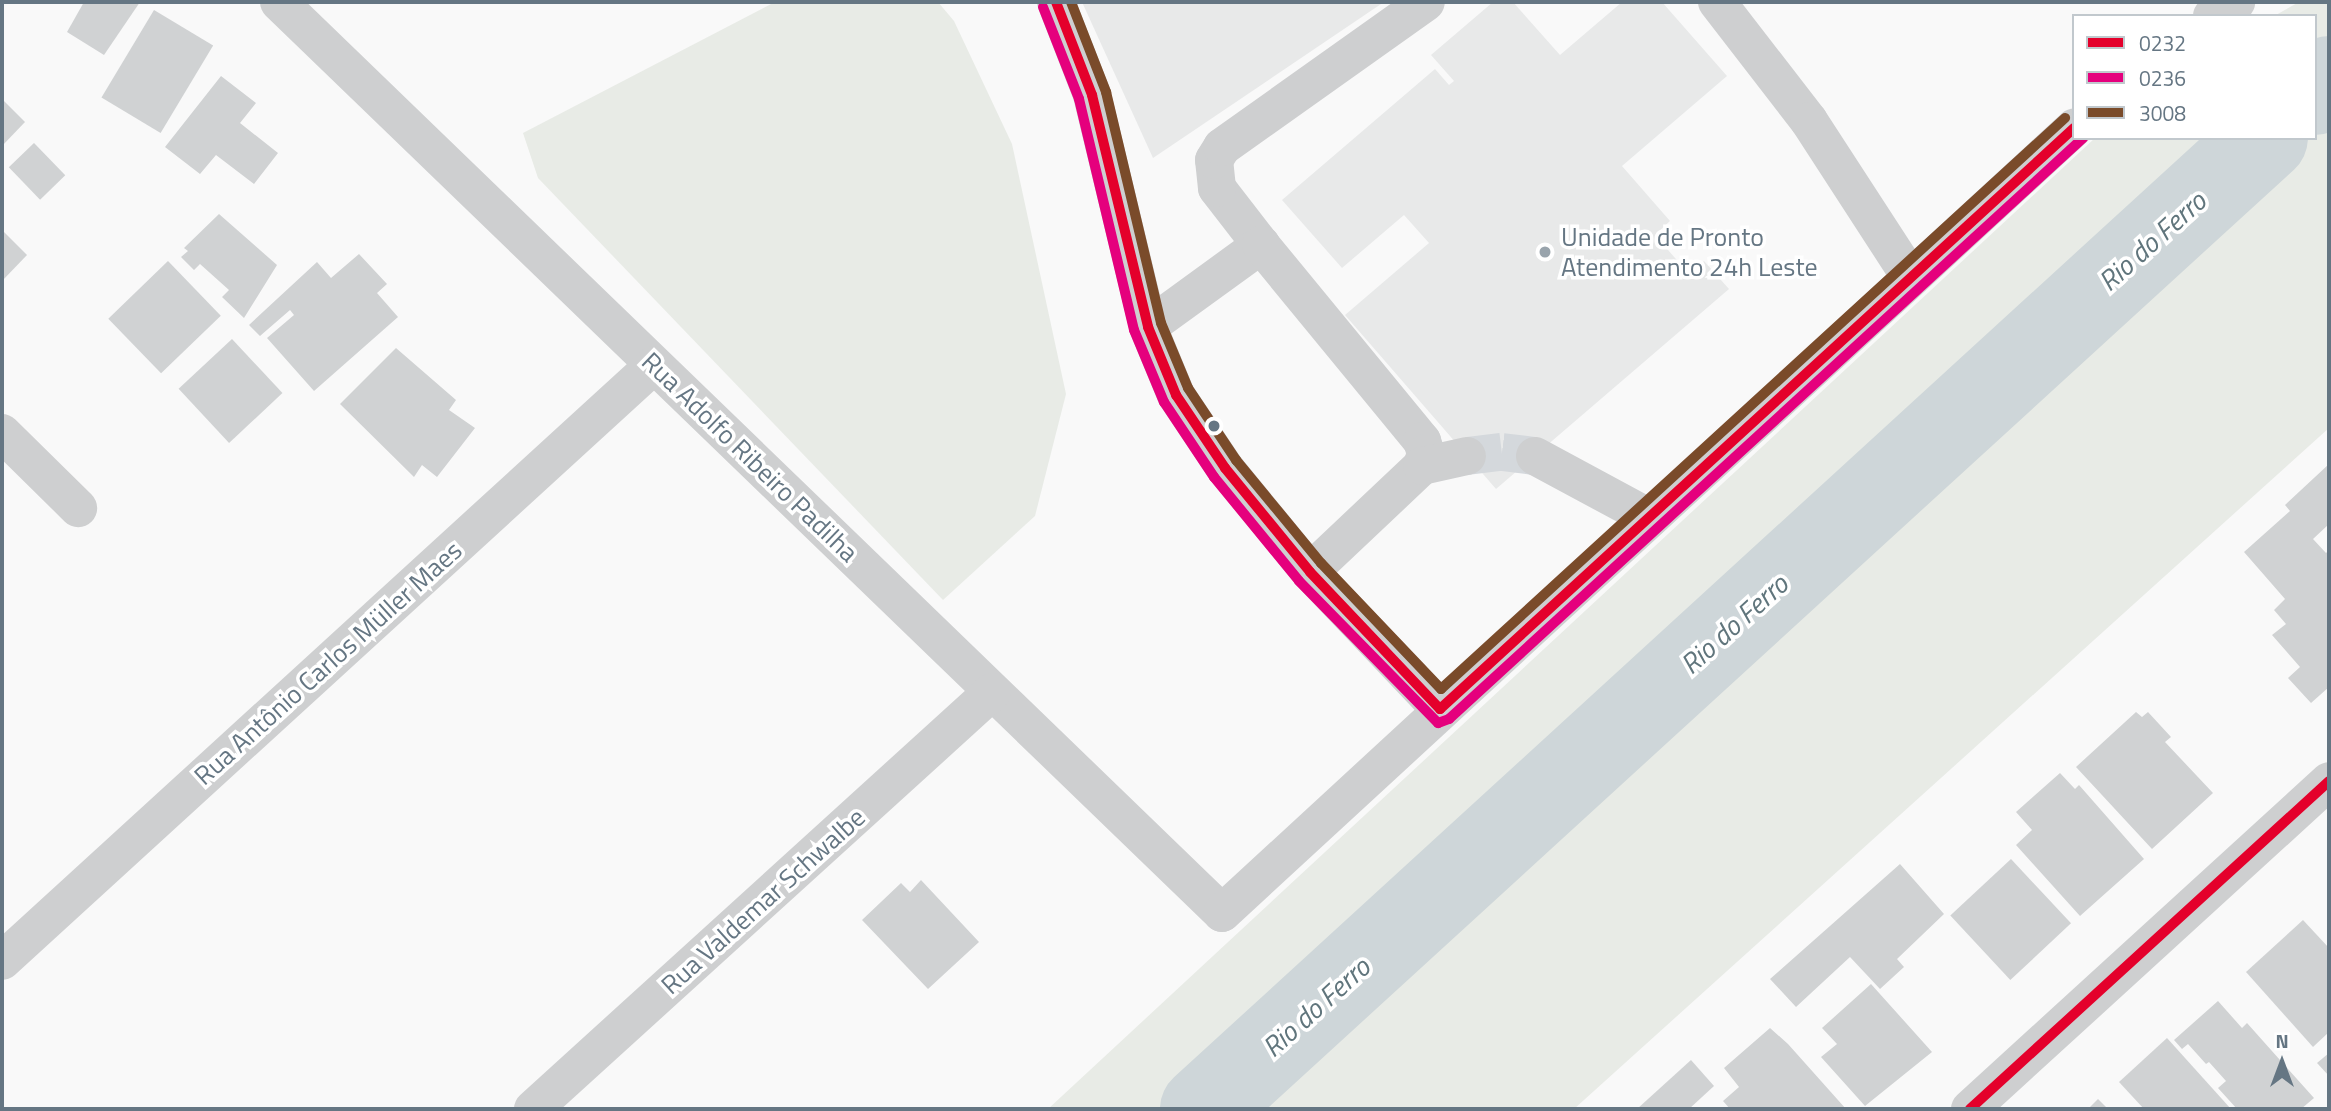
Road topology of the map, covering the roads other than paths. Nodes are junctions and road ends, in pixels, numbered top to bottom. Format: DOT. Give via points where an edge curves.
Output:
graph roads {
  1 [pos="279,2"];
  2 [pos="1056,2"];
  3 [pos="1426,2"];
  4 [pos="1717,2"];
  5 [pos="2236,2"];
  6 [pos="2215,14"];
  7 [pos="2072,130"];
  8 [pos="1261,245"];
  9 [pos="1911,278"];
  10 [pos="1148,327"];
  11 [pos="654,365"];
  12 [pos="2,433"];
  13 [pos="1467,456"];
  14 [pos="1535,456"];
  15 [pos="1422,466"];
  16 [pos="78,508"];
  17 [pos="1650,518"];
  18 [pos="1310,572"];
  19 [pos="992,692"];
  20 [pos="1440,709"];
  21 [pos="2329,780"];
  22 [pos="2,961"];
  23 [pos="533,1109"];
  24 [pos="1970,1109"];
  1 -- 11 [label="street, Rua Adolfo Ribeiro Padilha"];
  2 -- 10 [label="street" via="1091,94"];
  3 -- 8 [label="street" via="1222,147 1214,160 1217,188"];
  4 -- 9 [label="street" via="1809,121"];
  5 -- 6 [label="street"];
  7 -- 9 [label="street"];
  8 -- 10 [label="street"];
  8 -- 15 [label="street" via="1422,441 1426,453"];
  9 -- 17 [label="street"];
  10 -- 18 [label="street" via="1176,395 1225,468"];
  11 -- 19 [label="street, Rua Adolfo Ribeiro Padilha"];
  11 -- 22 [label="street, Rua Antônio Carlos Müller Maes"];
  12 -- 16 [label="street"];
  13 -- 15 [label="street"];
  14 -- 17 [label="street"];
  15 -- 18 [label="street"];
  17 -- 20 [label="street"];
  18 -- 20 [label="street"];
  19 -- 20 [label="street, Rua Adolfo Ribeiro Padilha" via="1222,913"];
  19 -- 23 [label="street, Rua Valdemar Schwalbe"];
  21 -- 24 [label="street"];
}
